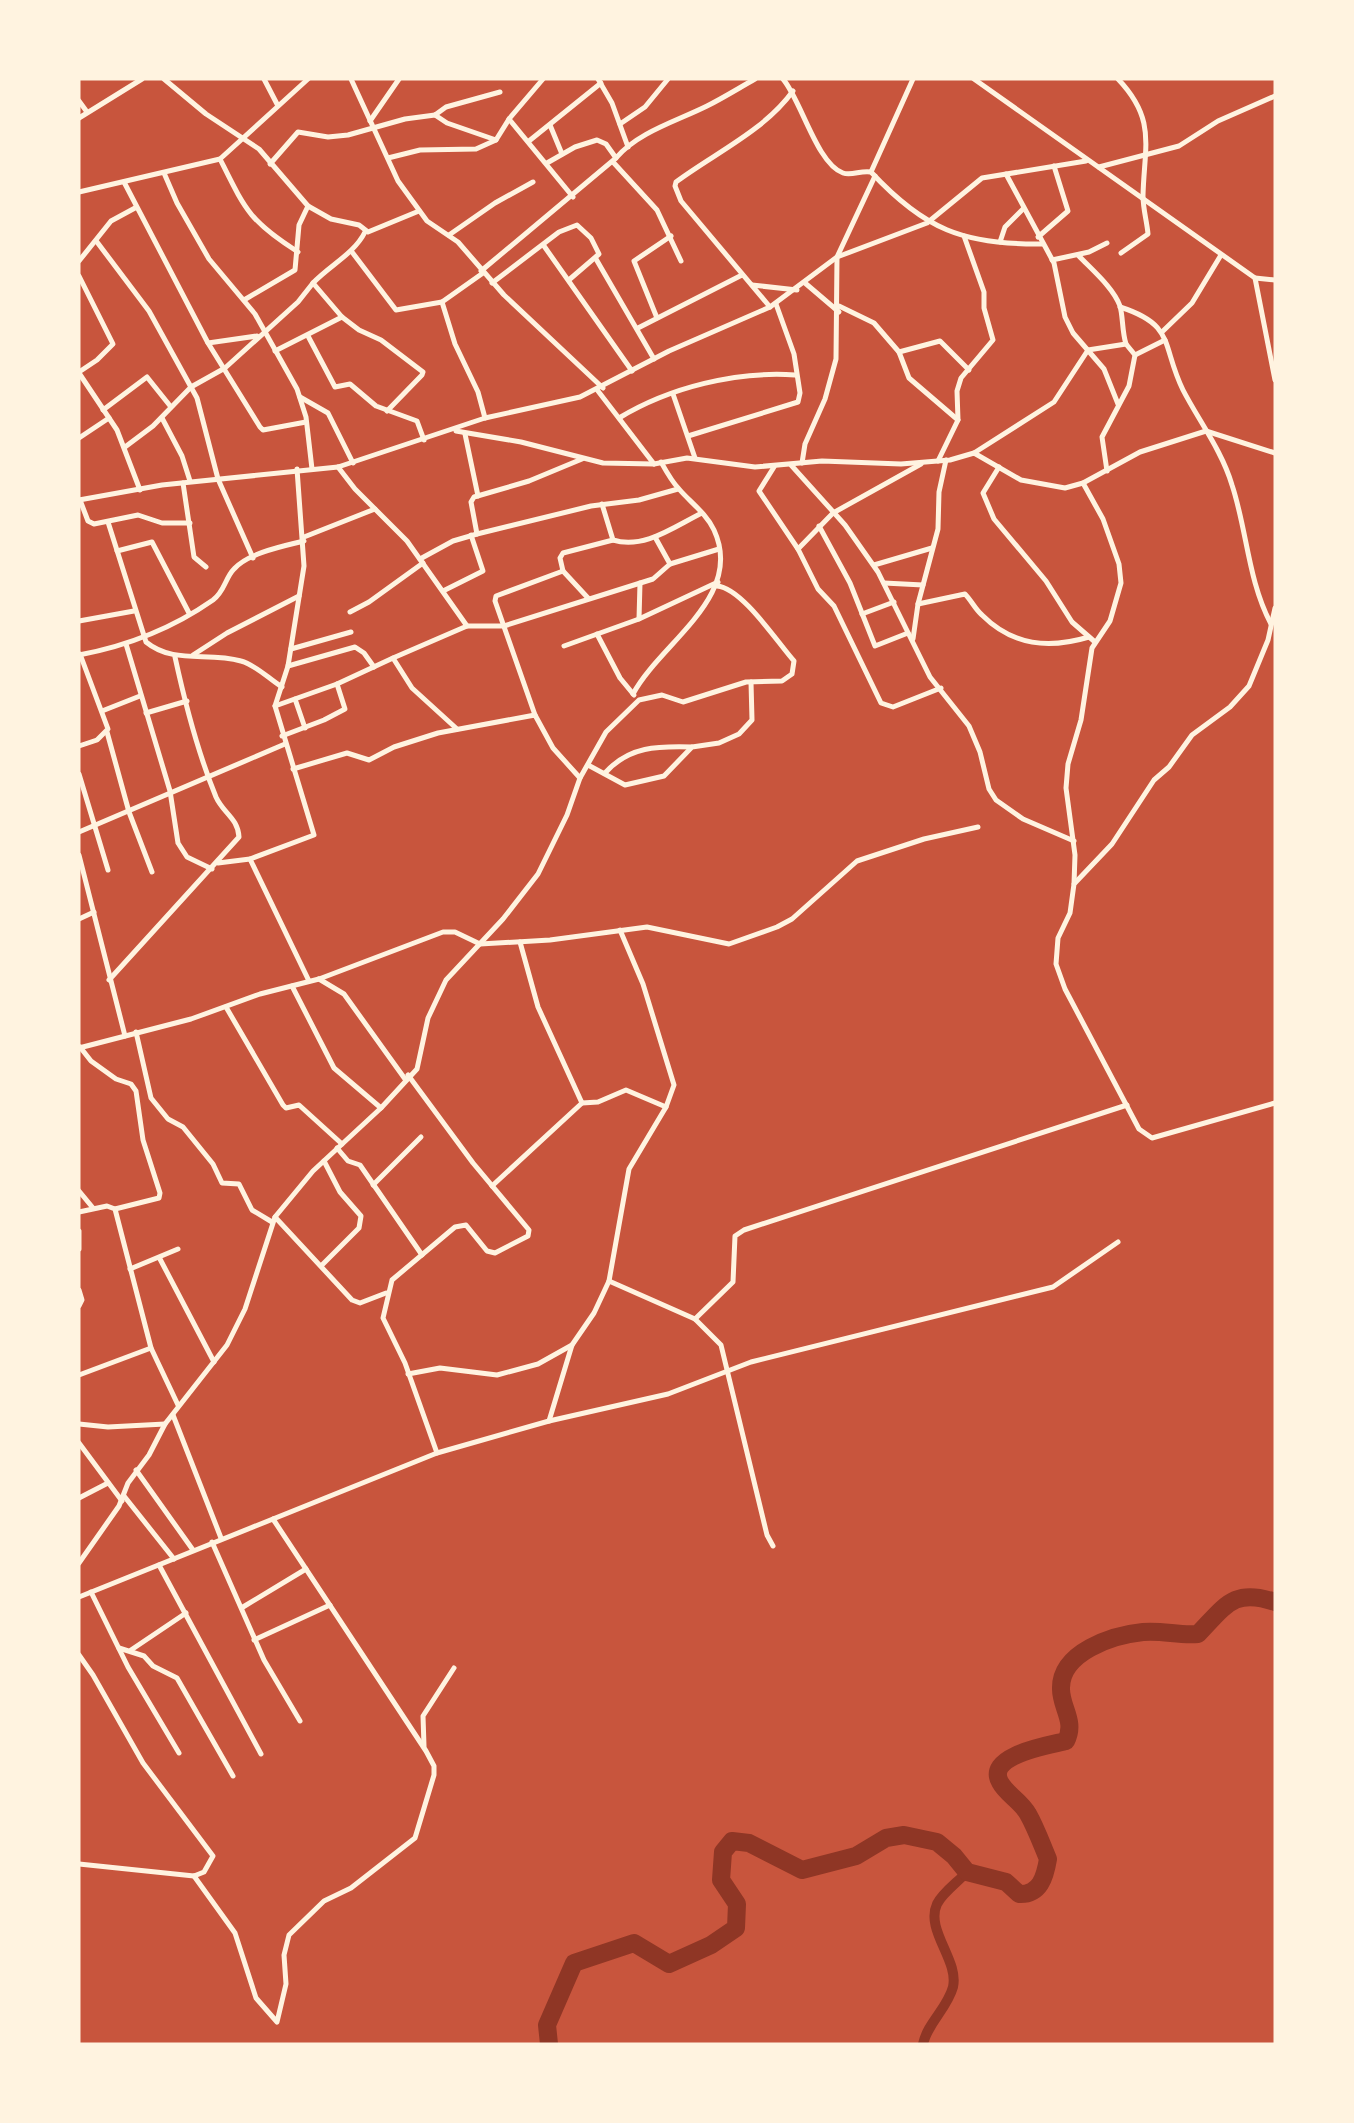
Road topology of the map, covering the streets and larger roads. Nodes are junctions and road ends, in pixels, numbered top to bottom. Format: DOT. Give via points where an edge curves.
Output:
graph roads {
  1 [pos="142,79"];
  2 [pos="164,79"];
  3 [pos="264,79"];
  4 [pos="308,79"];
  5 [pos="351,79"];
  6 [pos="399,79"];
  7 [pos="543,79"];
  8 [pos="668,79"];
  9 [pos="755,79"];
  10 [pos="785,79"];
  11 [pos="913,79"];
  12 [pos="974,79"];
  13 [pos="1118,79"];
  14 [pos="600,81"];
  15 [pos="500,92"];
  16 [pos="793,92"];
  17 [pos="1275,96"];
  18 [pos="79,101"];
  19 [pos="277,104"];
  20 [pos="87,112"];
  21 [pos="435,115"];
  22 [pos="79,118"];
  23 [pos="509,119"];
  24 [pos="370,121"];
  25 [pos="620,124"];
  26 [pos="550,125"];
  27 [pos="373,128"];
  28 [pos="242,138"];
  29 [pos="496,140"];
  30 [pos="529,141"];
  31 [pos="628,147"];
  32 [pos="562,154"];
  33 [pos="1147,156"];
  34 [pos="388,158"];
  35 [pos="220,159"];
  36 [pos="614,160"];
  37 [pos="1086,161"];
  38 [pos="547,163"];
  39 [pos="271,164"];
  40 [pos="1054,166"];
  41 [pos="1099,167"];
  42 [pos="164,173"];
  43 [pos="873,174"];
  44 [pos="1006,174"];
  45 [pos="124,181"];
  46 [pos="533,182"];
  47 [pos="79,192"];
  48 [pos="573,197"];
  49 [pos="1143,199"];
  50 [pos="308,206"];
  51 [pos="135,208"];
  52 [pos="1023,209"];
  53 [pos="419,211"];
  54 [pos="927,223"];
  55 [pos="365,232"];
  56 [pos="449,235"];
  57 [pos="671,236"];
  58 [pos="964,236"];
  59 [pos="1038,237"];
  60 [pos="1000,242"];
  61 [pos="97,243"];
  62 [pos="1107,243"];
  63 [pos="1042,244"];
  64 [pos="544,246"];
  65 [pos="298,252"];
  66 [pos="352,252"];
  67 [pos="1121,253"];
  68 [pos="1078,255"];
  69 [pos="1221,255"];
  70 [pos="837,257"];
  71 [pos="596,260"];
  72 [pos="1052,260"];
  73 [pos="79,261"];
  74 [pos="681,261"];
  75 [pos="482,272"];
  76 [pos="742,275"];
  77 [pos="79,276"];
  78 [pos="1255,278"];
  79 [pos="570,279"];
  80 [pos="1275,280"];
  81 [pos="805,282"];
  82 [pos="313,283"];
  83 [pos="492,283"];
  84 [pos="752,285"];
  85 [pos="797,290"];
  86 [pos="244,300"];
  87 [pos="442,302"];
  88 [pos="773,306"];
  89 [pos="1120,307"];
  90 [pos="839,309"];
  91 [pos="342,317"];
  92 [pos="657,318"];
  93 [pos="638,328"];
  94 [pos="263,331"];
  95 [pos="1163,331"];
  96 [pos="308,336"];
  97 [pos="257,337"];
  98 [pos="1165,340"];
  99 [pos="1275,341"];
  100 [pos="208,343"];
  101 [pos="1268,343"];
  102 [pos="1126,344"];
  103 [pos="1088,350"];
  104 [pos="275,351"];
  105 [pos="899,352"];
  106 [pos="1135,355"];
  107 [pos="654,359"];
  108 [pos="225,368"];
  109 [pos="969,370"];
  110 [pos="632,371"];
  111 [pos="79,373"];
  112 [pos="795,375"];
  113 [pos="1275,380"];
  114 [pos="191,387"];
  115 [pos="600,389"];
  116 [pos="673,394"];
  117 [pos="300,397"];
  118 [pos="1118,404"];
  119 [pos="171,407"];
  120 [pos="103,410"];
  121 [pos="387,411"];
  122 [pos="109,418"];
  123 [pos="162,418"];
  124 [pos="485,418"];
  125 [pos="619,418"];
  126 [pos="958,420"];
  127 [pos="306,422"];
  128 [pos="454,431"];
  129 [pos="1206,431"];
  130 [pos="465,433"];
  131 [pos="688,436"];
  132 [pos="79,438"];
  133 [pos="424,440"];
  134 [pos="125,447"];
  135 [pos="974,453"];
  136 [pos="1275,453"];
  137 [pos="584,458"];
  138 [pos="695,458"];
  139 [pos="946,460"];
  140 [pos="937,461"];
  141 [pos="925,462"];
  142 [pos="353,463"];
  143 [pos="658,463"];
  144 [pos="802,463"];
  145 [pos="791,465"];
  146 [pos="338,467"];
  147 [pos="774,467"];
  148 [pos="999,467"];
  149 [pos="297,469"];
  150 [pos="312,469"];
  151 [pos="1107,471"];
  152 [pos="218,479"];
  153 [pos="187,482"];
  154 [pos="1083,483"];
  155 [pos="678,489"];
  156 [pos="139,490"];
  157 [pos="478,496"];
  158 [pos="79,500"];
  159 [pos="602,504"];
  160 [pos="375,509"];
  161 [pos="702,513"];
  162 [pos="833,513"];
  163 [pos="108,522"];
  164 [pos="190,523"];
  165 [pos="819,526"];
  166 [pos="474,535"];
  167 [pos="655,537"];
  168 [pos="304,539"];
  169 [pos="613,540"];
  170 [pos="932,548"];
  171 [pos="719,549"];
  172 [pos="798,549"];
  173 [pos="117,551"];
  174 [pos="253,558"];
  175 [pos="422,561"];
  176 [pos="670,564"];
  177 [pos="874,565"];
  178 [pos="206,567"];
  179 [pos="563,571"];
  180 [pos="640,583"];
  181 [pos="884,583"];
  182 [pos="717,584"];
  183 [pos="923,585"];
  184 [pos="443,592"];
  185 [pos="299,596"];
  186 [pos="588,598"];
  187 [pos="894,602"];
  188 [pos="918,604"];
  189 [pos="1275,608"];
  190 [pos="134,611"];
  191 [pos="350,612"];
  192 [pos="189,613"];
  193 [pos="862,614"];
  194 [pos="639,620"];
  195 [pos="79,621"];
  196 [pos="1272,624"];
  197 [pos="504,625"];
  198 [pos="467,626"];
  199 [pos="351,632"];
  200 [pos="908,633"];
  201 [pos="597,634"];
  202 [pos="1089,637"];
  203 [pos="144,638"];
  204 [pos="912,642"];
  205 [pos="1095,642"];
  206 [pos="126,644"];
  207 [pos="564,646"];
  208 [pos="291,649"];
  209 [pos="80,654"];
  210 [pos="192,655"];
  211 [pos="175,657"];
  212 [pos="393,657"];
  213 [pos="81,664"];
  214 [pos="288,666"];
  215 [pos="374,667"];
  216 [pos="751,682"];
  217 [pos="337,684"];
  218 [pos="282,687"];
  219 [pos="940,688"];
  220 [pos="633,694"];
  221 [pos="140,696"];
  222 [pos="295,699"];
  223 [pos="639,700"];
  224 [pos="187,701"];
  225 [pos="275,706"];
  226 [pos="102,711"];
  227 [pos="146,713"];
  228 [pos="535,715"];
  229 [pos="305,728"];
  230 [pos="457,729"];
  231 [pos="107,732"];
  232 [pos="282,736"];
  233 [pos="285,744"];
  234 [pos="79,746"];
  235 [pos="692,747"];
  236 [pos="588,765"];
  237 [pos="293,769"];
  238 [pos="79,774"];
  239 [pos="605,774"];
  240 [pos="208,776"];
  241 [pos="580,778"];
  242 [pos="170,791"];
  243 [pos="129,812"];
  244 [pos="92,825"];
  245 [pos="978,827"];
  246 [pos="79,832"];
  247 [pos="1074,841"];
  248 [pos="79,855"];
  249 [pos="250,859"];
  250 [pos="218,863"];
  251 [pos="212,869"];
  252 [pos="108,870"];
  253 [pos="152,872"];
  254 [pos="1074,884"];
  255 [pos="93,912"];
  256 [pos="79,919"];
  257 [pos="620,930"];
  258 [pos="520,942"];
  259 [pos="480,944"];
  260 [pos="318,978"];
  261 [pos="109,980"];
  262 [pos="309,981"];
  263 [pos="292,986"];
  264 [pos="226,1007"];
  265 [pos="136,1032"];
  266 [pos="125,1036"];
  267 [pos="79,1048"];
  268 [pos="407,1077"];
  269 [pos="582,1103"];
  270 [pos="1275,1103"];
  271 [pos="1127,1105"];
  272 [pos="666,1107"];
  273 [pos="381,1108"];
  274 [pos="421,1136"];
  275 [pos="339,1146"];
  276 [pos="324,1161"];
  277 [pos="373,1185"];
  278 [pos="492,1186"];
  279 [pos="79,1191"];
  280 [pos="93,1208"];
  281 [pos="115,1209"];
  282 [pos="79,1212"];
  283 [pos="273,1219"];
  284 [pos="79,1231"];
  285 [pos="1118,1242"];
  286 [pos="79,1249"];
  287 [pos="178,1249"];
  288 [pos="422,1255"];
  289 [pos="160,1259"];
  290 [pos="322,1265"];
  291 [pos="130,1269"];
  292 [pos="609,1281"];
  293 [pos="79,1290"];
  294 [pos="386,1293"];
  295 [pos="79,1306"];
  296 [pos="695,1319"];
  297 [pos="572,1345"];
  298 [pos="151,1348"];
  299 [pos="214,1362"];
  300 [pos="729,1369"];
  301 [pos="408,1374"];
  302 [pos="79,1375"];
  303 [pos="178,1405"];
  304 [pos="173,1415"];
  305 [pos="549,1421"];
  306 [pos="79,1424"];
  307 [pos="165,1424"];
  308 [pos="79,1443"];
  309 [pos="437,1453"];
  310 [pos="136,1470"];
  311 [pos="108,1483"];
  312 [pos="79,1498"];
  313 [pos="123,1499"];
  314 [pos="273,1519"];
  315 [pos="222,1538"];
  316 [pos="212,1542"];
  317 [pos="773,1546"];
  318 [pos="193,1550"];
  319 [pos="174,1559"];
  320 [pos="79,1563"];
  321 [pos="159,1565"];
  322 [pos="306,1569"];
  323 [pos="91,1592"];
  324 [pos="79,1597"];
  325 [pos="330,1605"];
  326 [pos="243,1607"];
  327 [pos="186,1613"];
  328 [pos="254,1640"];
  329 [pos="119,1648"];
  330 [pos="131,1650"];
  331 [pos="79,1656"];
  332 [pos="454,1668"];
  333 [pos="300,1721"];
  334 [pos="424,1747"];
  335 [pos="179,1753"];
  336 [pos="261,1754"];
  337 [pos="233,1776"];
  338 [pos="79,1864"];
  339 [pos="194,1876"];
  1 -- 20 [label="street"];
  2 -- 28 [label="street"];
  3 -- 19 [label="street"];
  4 -- 19 [label="street"];
  5 -- 24 [label="street"];
  6 -- 24 [label="street"];
  7 -- 23 [label="street"];
  8 -- 25 [label="street" via="645,107"];
  9 -- 31 [label="street"];
  10 -- 16 [label="street"];
  11 -- 43 [label="street"];
  12 -- 37 [label="street"];
  13 -- 33 [label="street" via="1141,107"];
  14 -- 25 [label="street"];
  14 -- 26 [label="street"];
  15 -- 21 [label="street" via="446,107"];
  16 -- 43 [label="street" via="833,166 846,174"];
  16 -- 76 [label="street" via="777,112 675,184 681,201"];
  17 -- 33 [label="street" via="1219,121 1179,146"];
  18 -- 20 [label="street"];
  19 -- 28 [label="street"];
  20 -- 22 [label="street"];
  21 -- 27 [label="street"];
  21 -- 29 [label="street"];
  23 -- 29 [label="street"];
  23 -- 30 [label="street"];
  24 -- 27 [label="street"];
  25 -- 31 [label="street"];
  26 -- 30 [label="street"];
  26 -- 32 [label="street"];
  27 -- 34 [label="street"];
  27 -- 39 [label="street" via="340,136 298,132"];
  28 -- 35 [label="street"];
  28 -- 39 [label="street"];
  29 -- 34 [label="street" via="471,150 420,150"];
  30 -- 38 [label="street"];
  31 -- 36 [label="street"];
  32 -- 36 [label="street" via="600,140"];
  32 -- 38 [label="street"];
  33 -- 41 [label="street"];
  33 -- 49 [label="street"];
  34 -- 53 [label="street"];
  35 -- 42 [label="street"];
  35 -- 65 [label="street" via="258,224"];
  36 -- 48 [label="street"];
  36 -- 57 [label="street" via="657,210"];
  37 -- 40 [label="street"];
  37 -- 41 [label="street"];
  38 -- 48 [label="street"];
  39 -- 50 [label="street"];
  40 -- 44 [label="street"];
  40 -- 59 [label="street" via="1068,211"];
  41 -- 49 [label="street"];
  42 -- 45 [label="street"];
  42 -- 86 [label="street" via="209,259"];
  43 -- 54 [label="street" via="896,200"];
  43 -- 70 [label="street"];
  44 -- 52 [label="street"];
  44 -- 54 [label="street" via="977,181"];
  45 -- 47 [label="street"];
  45 -- 51 [label="street"];
  46 -- 56 [label="street"];
  48 -- 75 [label="street"];
  49 -- 67 [label="street" via="1148,234"];
  49 -- 69 [label="street"];
  50 -- 55 [label="street" via="338,222 359,225"];
  50 -- 65 [label="street" via="300,222"];
  51 -- 61 [label="street" via="111,221"];
  51 -- 100 [label="street"];
  52 -- 59 [label="street"];
  52 -- 60 [label="street" via="1005,228"];
  53 -- 55 [label="street"];
  53 -- 56 [label="street" via="432,226"];
  54 -- 58 [label="street"];
  54 -- 70 [label="street"];
  55 -- 66 [label="street"];
  56 -- 75 [label="street"];
  57 -- 74 [label="street"];
  57 -- 92 [label="street" via="634,261"];
  58 -- 60 [label="street"];
  58 -- 109 [label="street" via="985,292 984,310 993,340"];
  59 -- 63 [label="street"];
  60 -- 63 [label="street"];
  61 -- 73 [label="street"];
  61 -- 114 [label="street" via="149,311"];
  62 -- 68 [label="street"];
  63 -- 72 [label="street"];
  64 -- 71 [label="street" via="567,227 579,226 598,250"];
  64 -- 79 [label="street"];
  64 -- 83 [label="street"];
  65 -- 86 [label="street" via="293,272"];
  66 -- 82 [label="street" via="335,261"];
  66 -- 87 [label="street" via="395,309"];
  68 -- 72 [label="street"];
  68 -- 89 [label="street"];
  69 -- 78 [label="street"];
  69 -- 95 [label="street" via="1192,303"];
  70 -- 81 [label="street"];
  70 -- 90 [label="street"];
  71 -- 79 [label="street"];
  71 -- 93 [label="street"];
  72 -- 103 [label="street" via="1065,317"];
  75 -- 83 [label="street"];
  75 -- 87 [label="street"];
  76 -- 84 [label="street"];
  76 -- 92 [label="street"];
  77 -- 111 [label="street" via="113,344"];
  78 -- 80 [label="street"];
  78 -- 101 [label="street"];
  79 -- 110 [label="street"];
  81 -- 85 [label="street"];
  81 -- 90 [label="street"];
  82 -- 91 [label="street"];
  82 -- 94 [label="street"];
  83 -- 115 [label="street"];
  84 -- 85 [label="street"];
  84 -- 88 [label="street"];
  85 -- 88 [label="street"];
  86 -- 94 [label="street"];
  87 -- 124 [label="street"];
  88 -- 107 [label="street"];
  88 -- 112 [label="street" via="792,347"];
  89 -- 95 [label="street" via="1148,317"];
  89 -- 102 [label="street"];
  90 -- 105 [label="street" via="867,318"];
  90 -- 144 [label="street" via="831,380"];
  91 -- 96 [label="street"];
  91 -- 121 [label="street" via="423,372"];
  92 -- 93 [label="street"];
  93 -- 107 [label="street"];
  94 -- 97 [label="street"];
  94 -- 104 [label="street"];
  95 -- 98 [label="street"];
  96 -- 104 [label="street"];
  96 -- 121 [label="street" via="335,387 350,384"];
  97 -- 100 [label="street"];
  97 -- 108 [label="street"];
  98 -- 106 [label="street"];
  98 -- 129 [label="street" via="1172,368"];
  99 -- 101 [label="street"];
  100 -- 108 [label="street"];
  101 -- 113 [label="street"];
  102 -- 103 [label="street"];
  102 -- 106 [label="street"];
  103 -- 118 [label="street" via="1104,369"];
  103 -- 135 [label="street" via="1054,402"];
  104 -- 117 [label="street"];
  105 -- 109 [label="street" via="940,341"];
  105 -- 126 [label="street" via="909,378"];
  106 -- 118 [label="street" via="1129,386"];
  107 -- 110 [label="street"];
  108 -- 114 [label="street"];
  108 -- 127 [label="street" via="263,430"];
  109 -- 126 [label="street" via="957,391"];
  110 -- 115 [label="street"];
  111 -- 120 [label="street"];
  112 -- 116 [label="street" via="751,374"];
  112 -- 131 [label="street" via="800,394 796,404"];
  114 -- 119 [label="street"];
  114 -- 152 [label="street" via="200,405"];
  115 -- 124 [label="street" via="558,404"];
  115 -- 125 [label="street"];
  116 -- 125 [label="street"];
  116 -- 131 [label="street"];
  117 -- 127 [label="street"];
  117 -- 142 [label="street" via="328,413"];
  118 -- 151 [label="street" via="1102,437"];
  119 -- 120 [label="street" via="147,377"];
  119 -- 123 [label="street"];
  120 -- 122 [label="street"];
  121 -- 133 [label="street" via="419,422"];
  122 -- 132 [label="street"];
  122 -- 134 [label="street"];
  123 -- 134 [label="street"];
  123 -- 153 [label="street" via="182,456"];
  124 -- 128 [label="street"];
  125 -- 143 [label="street"];
  126 -- 140 [label="street"];
  127 -- 150 [label="street"];
  128 -- 130 [label="street"];
  128 -- 133 [label="street"];
  129 -- 136 [label="street"];
  129 -- 151 [label="street" via="1160,443"];
  129 -- 196 [label="street" via="1233,485 1248,560"];
  130 -- 137 [label="street"];
  130 -- 157 [label="street"];
  131 -- 138 [label="street"];
  133 -- 142 [label="street"];
  134 -- 156 [label="street"];
  135 -- 139 [label="street"];
  135 -- 148 [label="street"];
  137 -- 143 [label="street" via="603,463"];
  137 -- 157 [label="street"];
  138 -- 143 [label="street"];
  138 -- 147 [label="street" via="741,467"];
  139 -- 140 [label="street"];
  139 -- 170 [label="street" via="939,492 940,521"];
  140 -- 141 [label="street"];
  141 -- 144 [label="street"];
  141 -- 162 [label="street"];
  142 -- 146 [label="street"];
  143 -- 155 [label="street"];
  144 -- 145 [label="street"];
  145 -- 147 [label="street"];
  145 -- 162 [label="street"];
  146 -- 150 [label="street"];
  146 -- 160 [label="street"];
  147 -- 172 [label="street" via="759,491"];
  148 -- 154 [label="street" via="1034,484 1065,488"];
  148 -- 202 [label="street" via="983,493 989,511 1046,581 1072,622"];
  149 -- 150 [label="street"];
  149 -- 152 [label="street"];
  149 -- 168 [label="street"];
  151 -- 154 [label="street"];
  152 -- 153 [label="street"];
  152 -- 174 [label="street"];
  153 -- 156 [label="street"];
  153 -- 164 [label="street"];
  154 -- 205 [label="street" via="1099,510 1121,572 1113,613"];
  155 -- 159 [label="street"];
  155 -- 161 [label="street"];
  156 -- 158 [label="street"];
  157 -- 166 [label="street" via="471,502"];
  158 -- 163 [label="street" via="89,523"];
  159 -- 166 [label="street"];
  159 -- 169 [label="street"];
  160 -- 168 [label="street"];
  160 -- 175 [label="street"];
  161 -- 167 [label="street"];
  161 -- 171 [label="street" via="714,530"];
  162 -- 165 [label="street"];
  162 -- 177 [label="street"];
  163 -- 164 [label="street" via="138,515 162,523"];
  163 -- 173 [label="street"];
  164 -- 178 [label="street" via="194,557"];
  165 -- 172 [label="street"];
  165 -- 193 [label="street"];
  166 -- 175 [label="street" via="453,541"];
  166 -- 184 [label="street" via="483,571"];
  167 -- 169 [label="street"];
  167 -- 176 [label="street"];
  168 -- 174 [label="street"];
  168 -- 185 [label="street"];
  169 -- 179 [label="street" via="563,554 559,558"];
  170 -- 177 [label="street"];
  170 -- 183 [label="street"];
  171 -- 176 [label="street"];
  171 -- 182 [label="street"];
  172 -- 219 [label="street" via="818,589 834,606 881,703 894,707"];
  173 -- 190 [label="street"];
  173 -- 192 [label="street" via="152,542"];
  174 -- 192 [label="street" via="235,568 219,595"];
  175 -- 184 [label="street"];
  175 -- 191 [label="street"];
  176 -- 180 [label="street" via="655,578"];
  177 -- 181 [label="street"];
  179 -- 186 [label="street"];
  179 -- 197 [label="street" via="496,596"];
  180 -- 186 [label="street"];
  180 -- 194 [label="street"];
  181 -- 183 [label="street"];
  181 -- 187 [label="street"];
  182 -- 194 [label="street"];
  182 -- 216 [label="street" via="734,594 794,661 792,674 785,680"];
  182 -- 220 [label="street" via="708,603"];
  183 -- 188 [label="street"];
  184 -- 198 [label="street"];
  185 -- 208 [label="street"];
  185 -- 210 [label="street"];
  186 -- 197 [label="street"];
  187 -- 193 [label="street"];
  187 -- 200 [label="street"];
  188 -- 202 [label="street" via="965,594 991,624 1032,644"];
  188 -- 204 [label="street"];
  189 -- 196 [label="street"];
  190 -- 195 [label="street"];
  190 -- 203 [label="street"];
  192 -- 203 [label="street"];
  193 -- 200 [label="street" via="876,646"];
  194 -- 201 [label="street"];
  196 -- 254 [label="street" via="1244,693 1192,735 1170,767 1154,780 1112,844"];
  197 -- 198 [label="street"];
  197 -- 228 [label="street"];
  198 -- 212 [label="street"];
  199 -- 208 [label="street"];
  200 -- 204 [label="street"];
  201 -- 207 [label="street"];
  201 -- 220 [label="street"];
  202 -- 205 [label="street"];
  203 -- 206 [label="street"];
  203 -- 211 [label="street" via="155,649"];
  204 -- 219 [label="street"];
  205 -- 247 [label="street" via="1067,771"];
  206 -- 209 [label="street"];
  206 -- 221 [label="street"];
  208 -- 214 [label="street"];
  209 -- 213 [label="street"];
  210 -- 211 [label="street"];
  210 -- 218 [label="street" via="242,661"];
  211 -- 224 [label="street"];
  212 -- 215 [label="street"];
  212 -- 230 [label="street" via="411,688"];
  213 -- 226 [label="street"];
  214 -- 215 [label="street" via="355,647"];
  214 -- 218 [label="street"];
  215 -- 217 [label="street"];
  216 -- 223 [label="street" via="683,702 662,695"];
  216 -- 235 [label="street" via="750,723 731,739"];
  217 -- 222 [label="street"];
  217 -- 229 [label="street" via="345,709"];
  218 -- 225 [label="street"];
  219 -- 247 [label="street" via="969,726 989,789 999,804"];
  220 -- 223 [label="street"];
  221 -- 226 [label="street"];
  221 -- 227 [label="street"];
  222 -- 225 [label="street"];
  222 -- 229 [label="street"];
  223 -- 236 [label="street" via="606,732"];
  224 -- 227 [label="street"];
  224 -- 240 [label="street"];
  225 -- 232 [label="street"];
  226 -- 231 [label="street"];
  227 -- 242 [label="street"];
  228 -- 230 [label="street"];
  228 -- 241 [label="street" via="553,748"];
  229 -- 232 [label="street"];
  230 -- 237 [label="street" via="405,743 369,760 346,753"];
  231 -- 234 [label="street"];
  231 -- 243 [label="street"];
  232 -- 233 [label="street"];
  233 -- 237 [label="street"];
  233 -- 240 [label="street"];
  235 -- 239 [label="street" via="643,748"];
  235 -- 239 [label="street" via="664,776 625,785"];
  236 -- 239 [label="street"];
  236 -- 241 [label="street"];
  237 -- 249 [label="street" via="314,836"];
  238 -- 244 [label="street"];
  240 -- 242 [label="street"];
  240 -- 250 [label="street" via="239,833 237,843"];
  241 -- 259 [label="street" via="538,874"];
  242 -- 243 [label="street"];
  242 -- 251 [label="street" via="181,850"];
  243 -- 244 [label="street"];
  243 -- 253 [label="street"];
  244 -- 246 [label="street"];
  244 -- 252 [label="street"];
  245 -- 257 [label="street" via="857,862 792,919 729,944 672,929"];
  247 -- 254 [label="street"];
  248 -- 255 [label="street"];
  249 -- 250 [label="street"];
  249 -- 262 [label="street"];
  250 -- 251 [label="street"];
  251 -- 261 [label="street"];
  254 -- 271 [label="street" via="1066,925 1058,938 1056,964"];
  255 -- 256 [label="street"];
  255 -- 261 [label="street"];
  257 -- 258 [label="street"];
  257 -- 272 [label="street" via="669,1063 674,1085"];
  258 -- 259 [label="street"];
  258 -- 269 [label="street" via="538,1007"];
  259 -- 260 [label="street" via="455,932 443,932"];
  259 -- 268 [label="street" via="446,980 428,1018 417,1069"];
  260 -- 262 [label="street"];
  260 -- 268 [label="street" via="344,994"];
  261 -- 266 [label="street"];
  262 -- 263 [label="street"];
  263 -- 264 [label="street"];
  263 -- 273 [label="street" via="334,1068"];
  264 -- 265 [label="street"];
  264 -- 275 [label="street" via="286,1108 299,1105"];
  265 -- 266 [label="street"];
  265 -- 283 [label="street" via="151,1098 158,1108 183,1128 214,1164 222,1183 239,1184 252,1210"];
  266 -- 267 [label="street"];
  267 -- 281 [label="street" via="136,1091 143,1140 160,1193 159,1198"];
  268 -- 273 [label="street"];
  268 -- 278 [label="street"];
  269 -- 272 [label="street" via="598,1102 626,1090"];
  269 -- 278 [label="street"];
  270 -- 271 [label="street" via="1152,1138 1139,1129"];
  271 -- 296 [label="street" via="744,1230 733,1243 733,1282"];
  272 -- 292 [label="street" via="629,1169"];
  273 -- 275 [label="street"];
  274 -- 277 [label="street"];
  275 -- 276 [label="street"];
  275 -- 277 [label="street"];
  276 -- 283 [label="street"];
  276 -- 290 [label="street" via="340,1192 362,1216 359,1228"];
  277 -- 288 [label="street"];
  278 -- 288 [label="street" via="523,1221 528,1236 495,1253 487,1251 466,1225"];
  279 -- 280 [label="street"];
  280 -- 281 [label="street"];
  280 -- 282 [label="street"];
  281 -- 291 [label="street"];
  283 -- 290 [label="street"];
  283 -- 299 [label="street" via="245,1309"];
  284 -- 286 [label="street"];
  285 -- 300 [label="street" via="1054,1287"];
  287 -- 289 [label="street"];
  288 -- 294 [label="street" via="392,1280"];
  289 -- 291 [label="street"];
  289 -- 299 [label="street"];
  290 -- 294 [label="street" via="356,1302"];
  291 -- 298 [label="street"];
  292 -- 296 [label="street"];
  292 -- 297 [label="street"];
  293 -- 295 [label="street"];
  294 -- 301 [label="street" via="383,1318"];
  296 -- 300 [label="street" via="721,1345"];
  297 -- 301 [label="street" via="511,1373 440,1367"];
  297 -- 305 [label="street"];
  298 -- 302 [label="street"];
  298 -- 303 [label="street"];
  299 -- 303 [label="street"];
  300 -- 305 [label="street" via="668,1394"];
  300 -- 317 [label="street" via="755,1489"];
  301 -- 309 [label="street"];
  303 -- 304 [label="street"];
  304 -- 307 [label="street"];
  304 -- 315 [label="street"];
  305 -- 309 [label="street"];
  306 -- 307 [label="street"];
  307 -- 310 [label="street"];
  308 -- 311 [label="street"];
  309 -- 314 [label="street"];
  310 -- 313 [label="street"];
  310 -- 318 [label="street"];
  311 -- 312 [label="street"];
  311 -- 313 [label="street"];
  313 -- 319 [label="street"];
  313 -- 320 [label="street"];
  314 -- 315 [label="street"];
  314 -- 322 [label="street"];
  315 -- 316 [label="street"];
  316 -- 318 [label="street"];
  316 -- 326 [label="street"];
  318 -- 319 [label="street"];
  319 -- 321 [label="street"];
  321 -- 323 [label="street"];
  321 -- 327 [label="street"];
  322 -- 325 [label="street"];
  322 -- 326 [label="street"];
  323 -- 324 [label="street"];
  323 -- 329 [label="street"];
  325 -- 328 [label="street"];
  325 -- 334 [label="street"];
  326 -- 328 [label="street"];
  327 -- 330 [label="street"];
  327 -- 336 [label="street"];
  328 -- 333 [label="street"];
  329 -- 330 [label="street"];
  329 -- 335 [label="street"];
  330 -- 337 [label="street" via="177,1678"];
  331 -- 339 [label="street" via="143,1763 213,1856 204,1872"];
  332 -- 334 [label="street" via="423,1716"];
  334 -- 339 [label="street" via="434,1766 415,1838 351,1888 324,1901 289,1934 284,1955 286,1983 277,2022 256,1998 235,1933"];
  338 -- 339 [label="street"];
}
